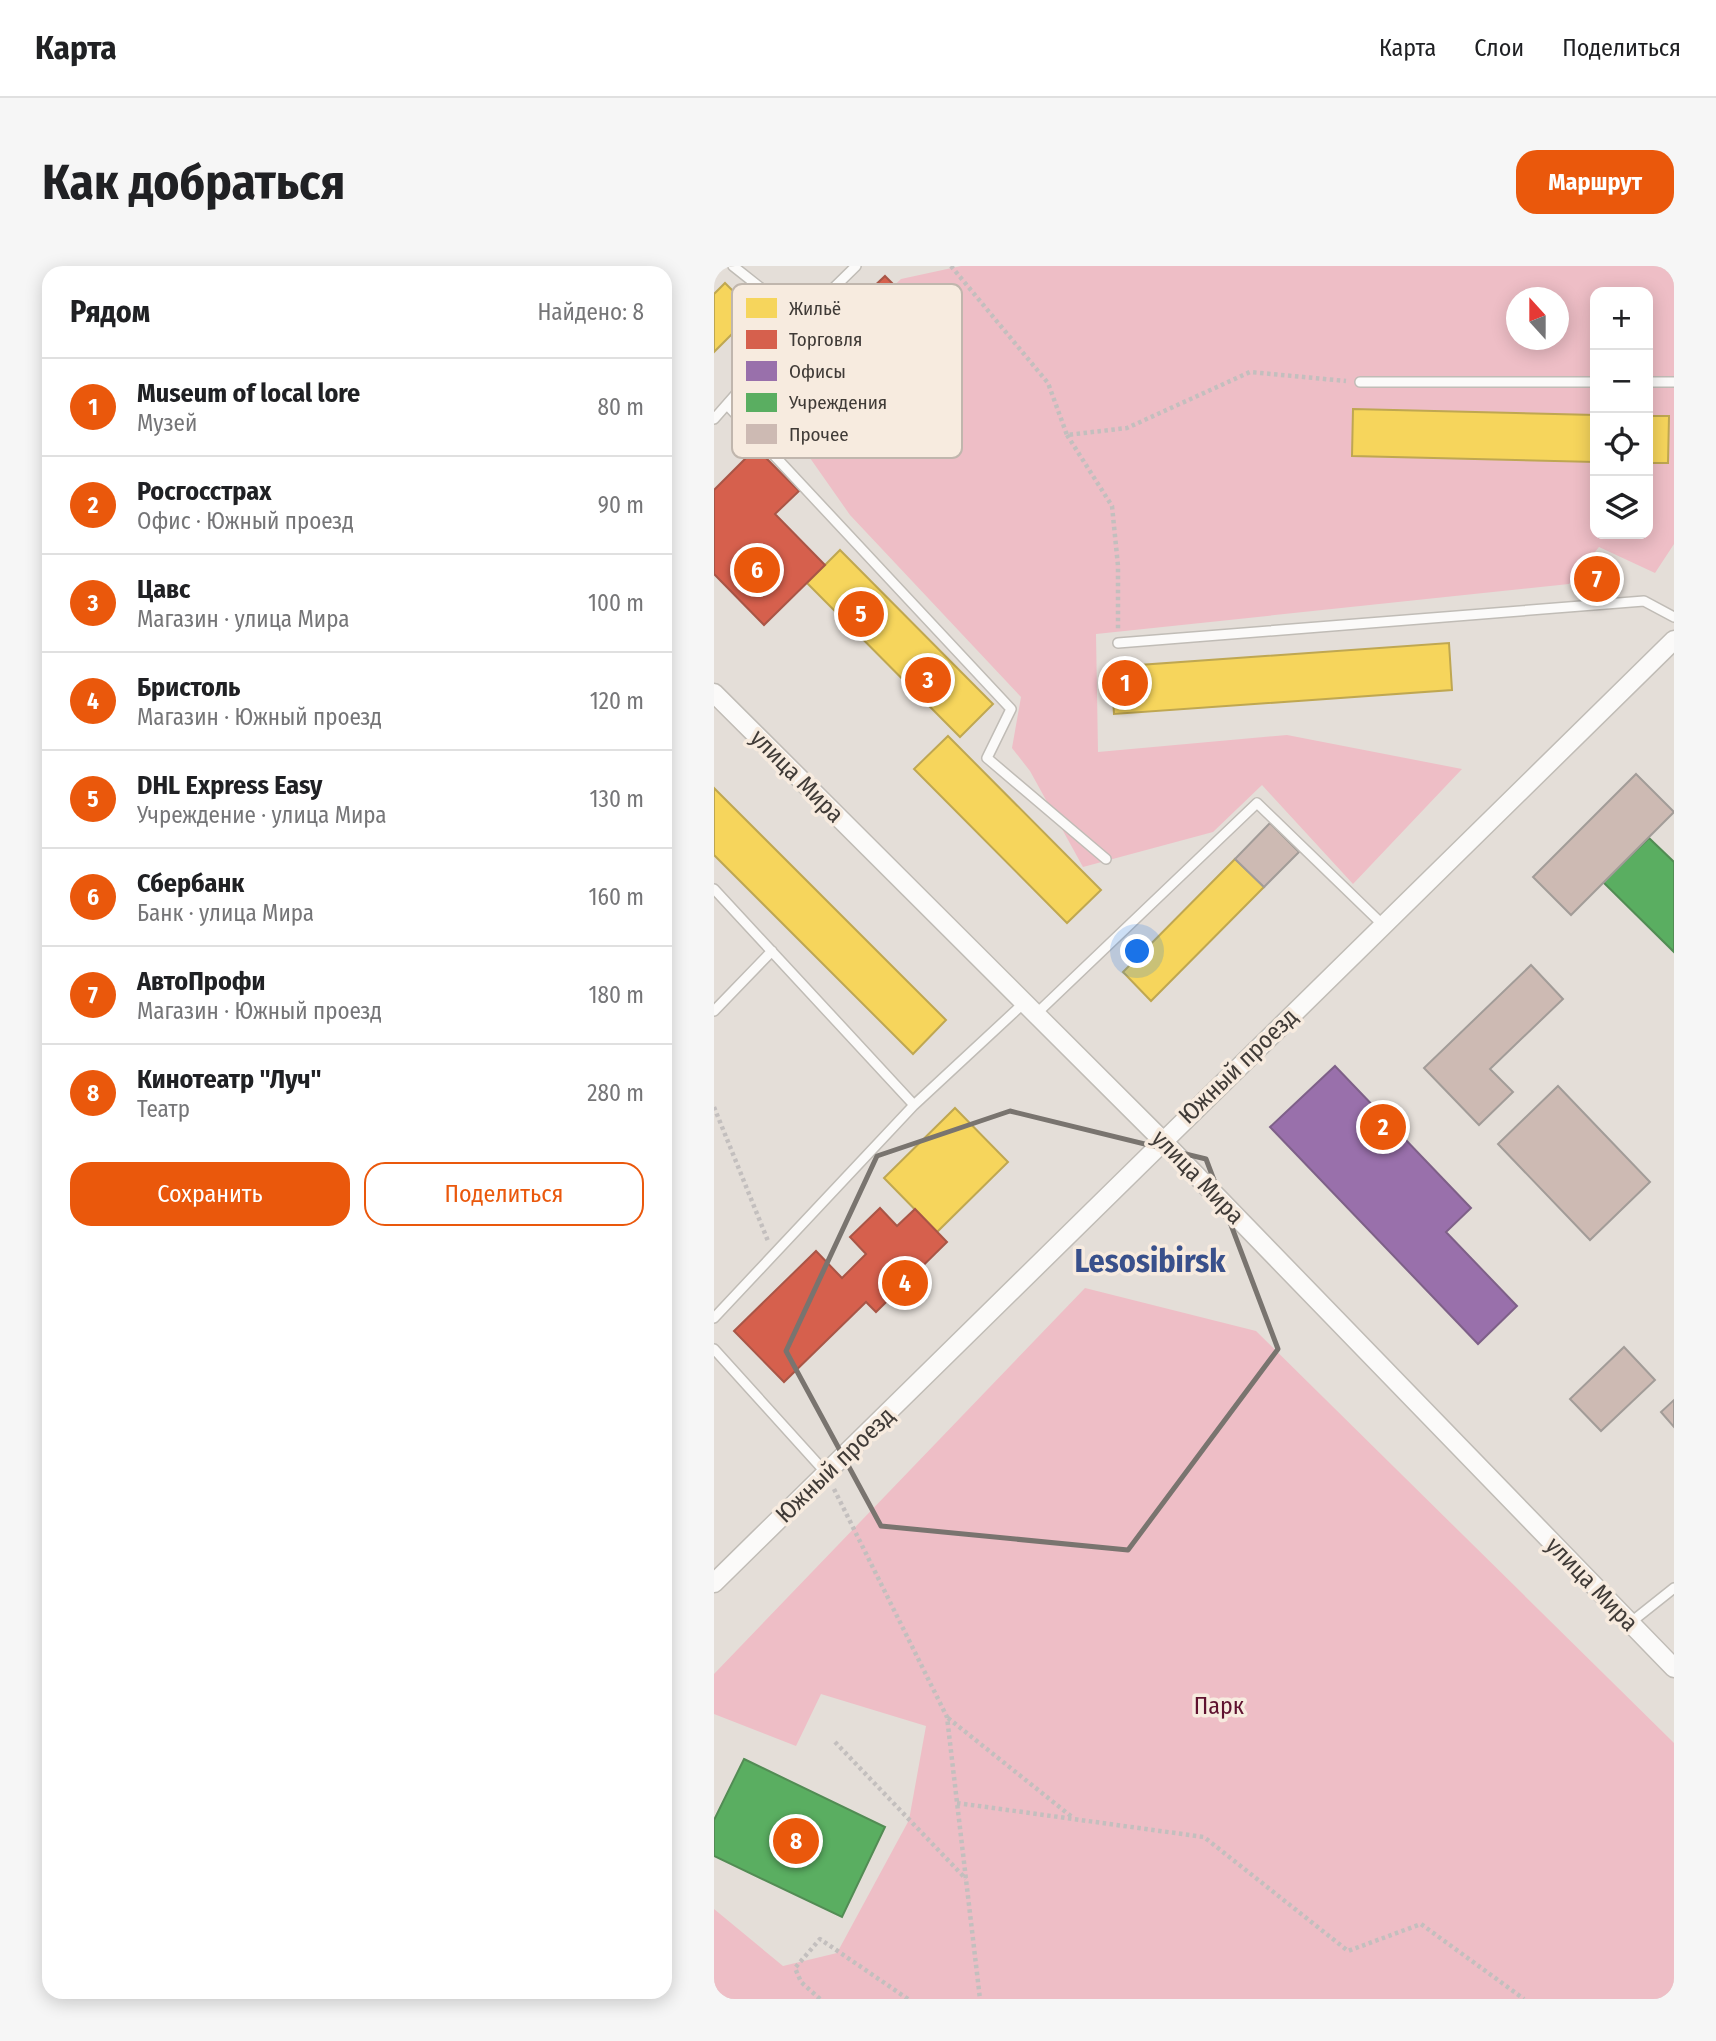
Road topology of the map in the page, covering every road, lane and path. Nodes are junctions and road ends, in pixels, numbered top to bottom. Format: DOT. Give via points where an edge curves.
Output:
graph roads {
  1 [pos="733,266"];
  2 [pos="856,266"];
  3 [pos="951,266"];
  4 [pos="756,284"];
  5 [pos="838,284"];
  6 [pos="1360,382"];
  7 [pos="1590,382"];
  8 [pos="1653,382"];
  9 [pos="1674,382"];
  10 [pos="732,401"];
  11 [pos="728,406"];
  12 [pos="732,410"];
  13 [pos="714,419"];
  14 [pos="1067,435"];
  15 [pos="777,458"];
  16 [pos="1674,617"];
  17 [pos="1674,640"];
  18 [pos="1118,643"];
  19 [pos="714,693"];
  20 [pos="1107,859"];
  21 [pos="714,889"];
  22 [pos="1382,924"];
  23 [pos="772,951"];
  24 [pos="1030,1008"];
  25 [pos="714,1011"];
  26 [pos="914,1105"];
  27 [pos="714,1107"];
  28 [pos="1162,1140"];
  29 [pos="773,1255"];
  30 [pos="714,1318"];
  31 [pos="714,1349"];
  32 [pos="827,1474"];
  33 [pos="714,1583"];
  34 [pos="1674,1588"];
  35 [pos="1630,1623"];
  36 [pos="1674,1668"];
  37 [pos="947,1717"];
  38 [pos="835,1742"];
  39 [pos="957,1803"];
  40 [pos="1075,1819"];
  41 [pos="966,1880"];
  42 [pos="820,1999"];
  43 [pos="908,1999"];
  44 [pos="980,1999"];
  45 [pos="1524,1999"];
  1 -- 4 [label="lane"];
  2 -- 5 [label="lane"];
  3 -- 14 [label="path" via="1048,383"];
  6 -- 7 [label="lane"];
  6 -- 14 [label="path" via="1250,372 1127,428"];
  8 -- 9 [label="lane"];
  10 -- 11 [label="lane"];
  11 -- 12 [label="lane"];
  11 -- 13 [label="lane"];
  14 -- 18 [label="path" via="1112,506"];
  15 -- 20 [label="lane" via="1011,709 987,758"];
  16 -- 18 [label="lane" via="1644,601"];
  17 -- 22 [label="street, Южный проезд"];
  19 -- 24 [label="street, улица Мира"];
  21 -- 23 [label="lane"];
  22 -- 24 [label="lane" via="1257,803"];
  22 -- 28 [label="street, Южный проезд"];
  23 -- 25 [label="lane"];
  23 -- 26 [label="lane"];
  24 -- 26 [label="lane"];
  24 -- 28 [label="street, улица Мира"];
  26 -- 29 [label="lane"];
  27 -- 29 [label="path"];
  28 -- 32 [label="street, Южный проезд"];
  28 -- 35 [label="street, улица Мира"];
  29 -- 30 [label="lane"];
  31 -- 32 [label="lane"];
  32 -- 33 [label="street, Южный проезд"];
  32 -- 37 [label="path"];
  34 -- 35 [label="lane"];
  35 -- 36 [label="street, улица Мира"];
  37 -- 39 [label="path"];
  37 -- 40 [label="path"];
  38 -- 41 [label="path"];
  39 -- 40 [label="path"];
  39 -- 41 [label="path"];
  40 -- 45 [label="path" via="1204,1837 1348,1951 1421,1924"];
  41 -- 44 [label="path"];
  42 -- 43 [label="path" via="801,1982 795,1968 820,1939"];
}
